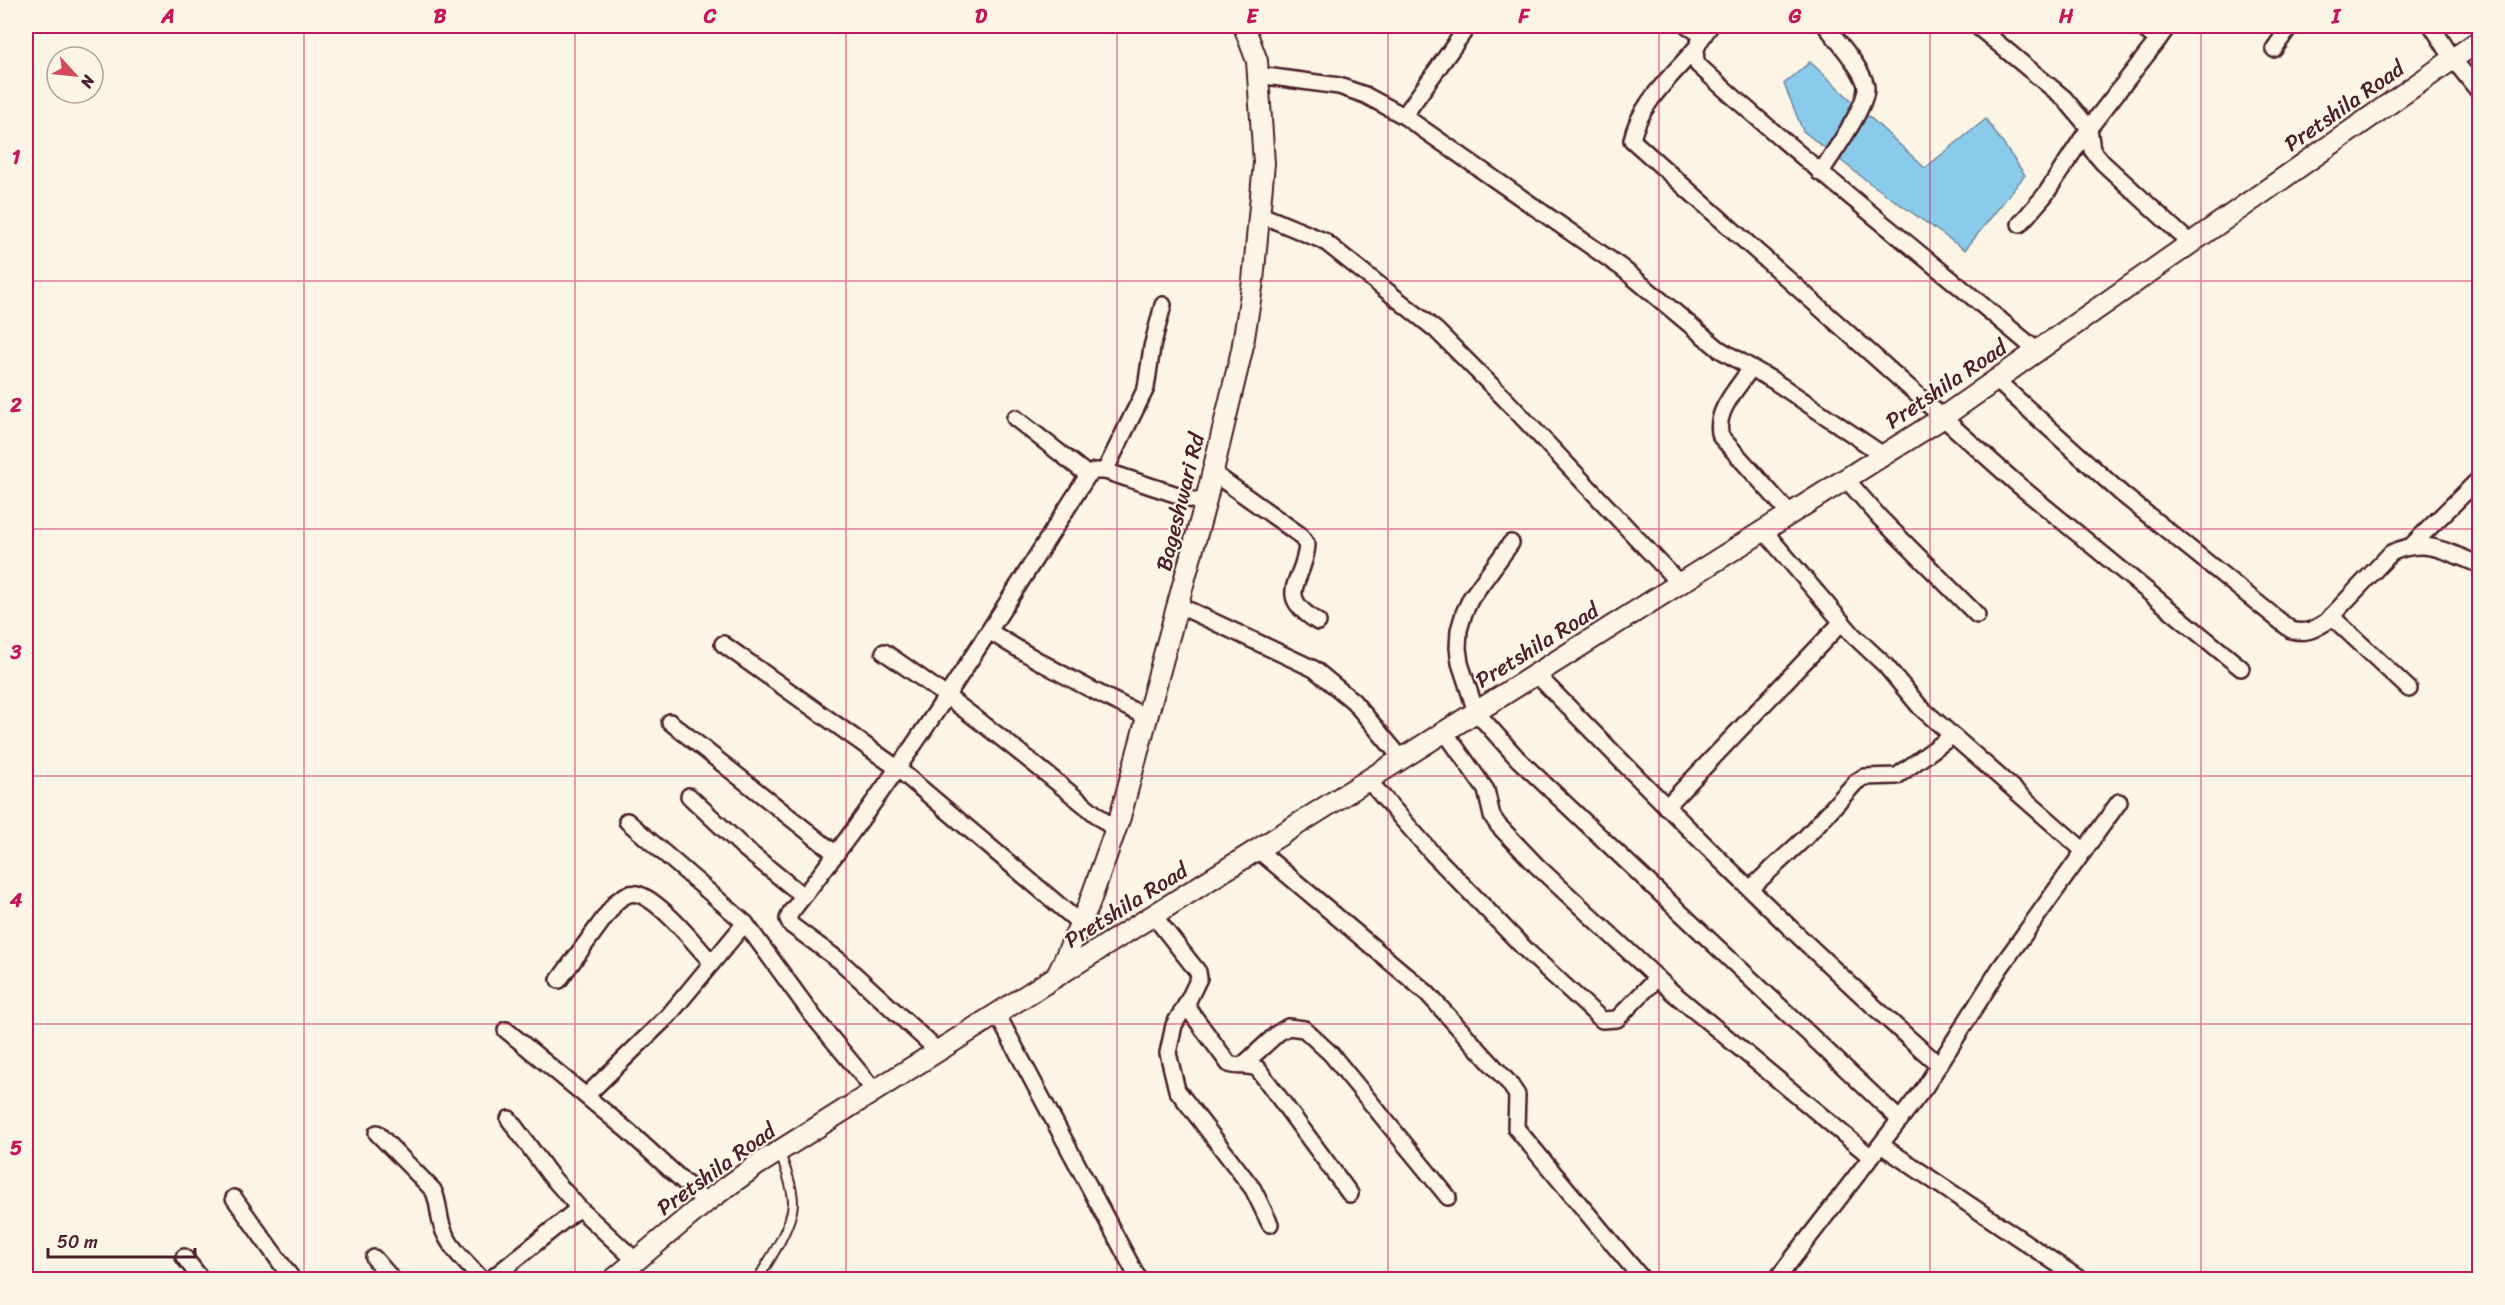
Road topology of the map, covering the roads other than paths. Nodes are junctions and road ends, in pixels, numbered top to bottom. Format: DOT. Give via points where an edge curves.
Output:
graph roads {
  1 [pos="1244,26"];
  2 [pos="1468,26"];
  3 [pos="1688,26"];
  4 [pos="1826,26"];
  5 [pos="1977,26"];
  6 [pos="2140,26"];
  7 [pos="2168,26"];
  8 [pos="2290,26"];
  9 [pos="2432,26"];
  10 [pos="1703,37"];
  11 [pos="2158,40"];
  12 [pos="2480,40"];
  13 [pos="2274,49"];
  14 [pos="2453,59"];
  15 [pos="1258,75"];
  16 [pos="2480,93"];
  17 [pos="1404,116"];
  18 [pos="2089,129"];
  19 [pos="1820,173"];
  20 [pos="1259,214"];
  21 [pos="2020,224"];
  22 [pos="2190,243"];
  23 [pos="1163,305"];
  24 [pos="2037,351"];
  25 [pos="1750,368"];
  26 [pos="1996,380"];
  27 [pos="1015,418"];
  28 [pos="1941,418"];
  29 [pos="1883,455"];
  30 [pos="1105,471"];
  31 [pos="1213,473"];
  32 [pos="1089,475"];
  33 [pos="2480,478"];
  34 [pos="1846,479"];
  35 [pos="1205,504"];
  36 [pos="1790,514"];
  37 [pos="1764,531"];
  38 [pos="1511,543"];
  39 [pos="2412,545"];
  40 [pos="2480,565"];
  41 [pos="1680,584"];
  42 [pos="1178,604"];
  43 [pos="1977,615"];
  44 [pos="2331,616"];
  45 [pos="1318,622"];
  46 [pos="1842,622"];
  47 [pos="989,631"];
  48 [pos="723,644"];
  49 [pos="884,652"];
  50 [pos="2241,668"];
  51 [pos="1536,674"];
  52 [pos="2409,689"];
  53 [pos="948,696"];
  54 [pos="1476,712"];
  55 [pos="1149,718"];
  56 [pos="670,722"];
  57 [pos="1445,732"];
  58 [pos="1952,736"];
  59 [pos="1402,759"];
  60 [pos="897,768"];
  61 [pos="1368,780"];
  62 [pos="689,796"];
  63 [pos="2119,802"];
  64 [pos="1666,807"];
  65 [pos="627,821"];
  66 [pos="1115,830"];
  67 [pos="1258,850"];
  68 [pos="2084,851"];
  69 [pos="836,854"];
  70 [pos="1750,889"];
  71 [pos="803,896"];
  72 [pos="1154,916"];
  73 [pos="745,923"];
  74 [pos="1080,924"];
  75 [pos="712,963"];
  76 [pos="1057,976"];
  77 [pos="1657,978"];
  78 [pos="559,980"];
  79 [pos="1187,1003"];
  80 [pos="998,1014"];
  81 [pos="506,1030"];
  82 [pos="938,1052"];
  83 [pos="1244,1065"];
  84 [pos="1939,1065"];
  85 [pos="875,1091"];
  86 [pos="587,1095"];
  87 [pos="509,1119"];
  88 [pos="1900,1120"];
  89 [pos="377,1133"];
  90 [pos="779,1151"];
  91 [pos="1876,1151"];
  92 [pos="1350,1194"];
  93 [pos="1448,1197"];
  94 [pos="234,1198"];
  95 [pos="706,1202"];
  96 [pos="579,1208"];
  97 [pos="1270,1224"];
  98 [pos="184,1257"];
  99 [pos="374,1258"];
  100 [pos="636,1260"];
  101 [pos="202,1280"];
  102 [pos="293,1280"];
  103 [pos="393,1280"];
  104 [pos="482,1280"];
  105 [pos="490,1280"];
  106 [pos="613,1280"];
  107 [pos="757,1280"];
  108 [pos="1139,1280"];
  109 [pos="1643,1280"];
  110 [pos="1776,1280"];
  111 [pos="2081,1280"];
  1 -- 15 [label="street, Bageshwari Rd"];
  2 -- 17 [label="street"];
  3 -- 10 [label="street"];
  4 -- 19 [label="street" via="1867,86 1848,130"];
  5 -- 18 [label="street" via="2064,98"];
  6 -- 11 [label="street"];
  7 -- 11 [label="street"];
  8 -- 13 [label="street"];
  9 -- 14 [label="street"];
  10 -- 19 [label="street" via="1694,58 1698,65"];
  10 -- 28 [label="street" via="1650,101 1635,124 1632,140"];
  11 -- 18 [label="street"];
  12 -- 14 [label="street, Pretshila Road"];
  14 -- 16 [label="street"];
  14 -- 22 [label="street, Pretshila Road"];
  15 -- 17 [label="street" via="1338,86"];
  15 -- 20 [label="street, Bageshwari Rd" via="1264,163"];
  17 -- 25 [label="street" via="1622,268 1719,349"];
  18 -- 21 [label="street" via="2045,195"];
  18 -- 22 [label="street" via="2092,150 2103,163"];
  19 -- 24 [label="street"];
  20 -- 31 [label="street, Bageshwari Rd" via="1242,350"];
  20 -- 41 [label="street" via="1324,241 1436,330"];
  22 -- 24 [label="street, Pretshila Road"];
  23 -- 30 [label="street" via="1146,388"];
  24 -- 26 [label="street, Pretshila Road"];
  25 -- 29 [label="street"];
  25 -- 36 [label="street" via="1717,426 1721,437"];
  26 -- 28 [label="street, Pretshila Road"];
  26 -- 44 [label="street" via="2122,494 2281,623 2303,633"];
  27 -- 32 [label="street"];
  28 -- 29 [label="street, Pretshila Road"];
  28 -- 50 [label="street"];
  29 -- 34 [label="street, Pretshila Road"];
  30 -- 32 [label="street"];
  30 -- 35 [label="street"];
  31 -- 35 [label="street, Bageshwari Rd"];
  31 -- 45 [label="street" via="1300,535 1307,545 1293,590 1294,602"];
  32 -- 47 [label="street"];
  33 -- 39 [label="street"];
  34 -- 36 [label="street, Pretshila Road"];
  34 -- 43 [label="street"];
  35 -- 42 [label="street, Bageshwari Rd"];
  36 -- 37 [label="street, Pretshila Road"];
  37 -- 41 [label="street, Pretshila Road"];
  37 -- 46 [label="street"];
  38 -- 54 [label="street" via="1471,598 1459,630 1460,663"];
  39 -- 40 [label="street" via="2429,546"];
  39 -- 44 [label="street" via="2391,553"];
  41 -- 51 [label="street, Pretshila Road"];
  42 -- 55 [label="street, Bageshwari Rd"];
  42 -- 59 [label="street" via="1314,669 1353,701"];
  44 -- 52 [label="street"];
  46 -- 58 [label="street"];
  46 -- 64 [label="street"];
  47 -- 53 [label="street"];
  47 -- 55 [label="street" via="1031,658"];
  48 -- 60 [label="street"];
  49 -- 53 [label="street"];
  51 -- 54 [label="street, Pretshila Road"];
  51 -- 64 [label="street"];
  53 -- 60 [label="street"];
  53 -- 66 [label="street"];
  54 -- 57 [label="street, Pretshila Road"];
  54 -- 88 [label="street" via="1543,783"];
  55 -- 66 [label="street, Bageshwari Rd"];
  56 -- 69 [label="street"];
  57 -- 59 [label="street, Pretshila Road"];
  57 -- 77 [label="street" via="1486,790 1498,825"];
  58 -- 68 [label="street"];
  58 -- 70 [label="street" via="1897,776 1864,777 1856,782 1805,838"];
  59 -- 61 [label="street, Pretshila Road"];
  60 -- 69 [label="street"];
  60 -- 74 [label="street"];
  61 -- 67 [label="street, Pretshila Road"];
  61 -- 77 [label="street" via="1527,951 1602,1020 1617,1019"];
  62 -- 71 [label="street"];
  63 -- 68 [label="street"];
  64 -- 70 [label="street"];
  65 -- 73 [label="street"];
  66 -- 74 [label="street, Bageshwari Rd"];
  67 -- 72 [label="street, Pretshila Road"];
  67 -- 109 [label="street" via="1427,993 1509,1083 1517,1095 1516,1128"];
  68 -- 84 [label="street" via="1994,976"];
  69 -- 71 [label="street"];
  70 -- 84 [label="street"];
  71 -- 82 [label="street" via="788,919 792,925 840,961"];
  72 -- 76 [label="street, Pretshila Road"];
  72 -- 79 [label="street" via="1198,972"];
  73 -- 75 [label="street"];
  73 -- 85 [label="street" via="813,1016"];
  74 -- 76 [label="street, Bageshwari Rd"];
  75 -- 78 [label="street" via="674,921 636,893 616,902"];
  75 -- 86 [label="street" via="669,1015"];
  76 -- 80 [label="street, Pretshila Road"];
  77 -- 91 [label="street" via="1781,1084"];
  79 -- 83 [label="street" via="1224,1059 1235,1067"];
  79 -- 97 [label="street" via="1174,1025 1168,1053 1177,1090 1253,1189"];
  80 -- 82 [label="street, Pretshila Road"];
  80 -- 108 [label="street"];
  81 -- 86 [label="street"];
  82 -- 85 [label="street, Pretshila Road"];
  83 -- 92 [label="street" via="1251,1065 1264,1076"];
  83 -- 93 [label="street" via="1278,1033 1288,1027 1304,1029 1331,1054"];
  84 -- 88 [label="street"];
  85 -- 90 [label="street, Pretshila Road"];
  86 -- 95 [label="street"];
  87 -- 96 [label="street"];
  88 -- 91 [label="street"];
  89 -- 104 [label="street" via="433,1190 450,1242"];
  90 -- 95 [label="street, Pretshila Road"];
  90 -- 107 [label="lane" via="793,1204 790,1218"];
  91 -- 110 [label="street"];
  91 -- 111 [label="street"];
  94 -- 102 [label="street"];
  95 -- 100 [label="street, Pretshila Road"];
  96 -- 100 [label="street"];
  96 -- 105 [label="street"];
  98 -- 101 [label="street"];
  99 -- 103 [label="street"];
  100 -- 106 [label="street, Pretshila Road"];
}
